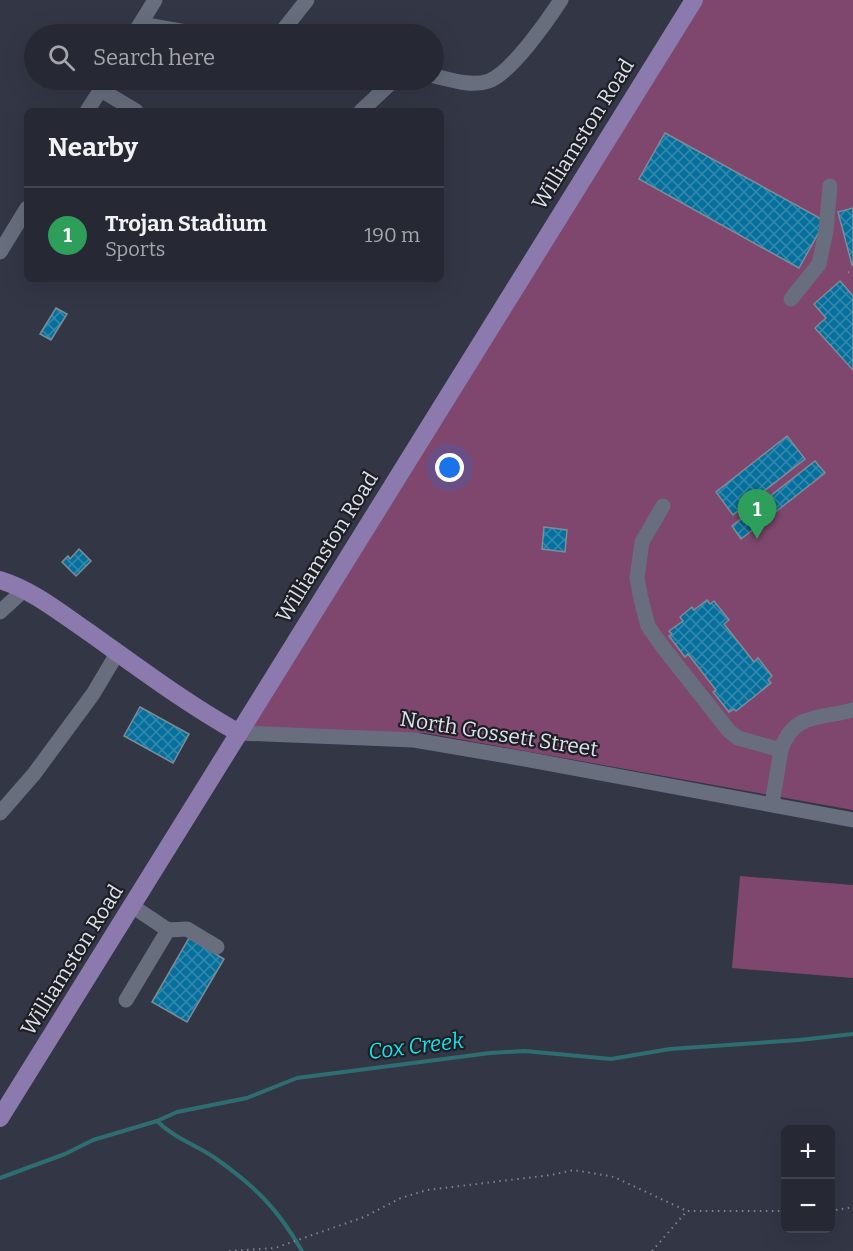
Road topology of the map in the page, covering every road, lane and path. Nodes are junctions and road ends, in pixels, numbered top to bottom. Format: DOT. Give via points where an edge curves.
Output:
graph roads {
  1 [pos="155,0"];
  2 [pos="307,0"];
  3 [pos="561,0"];
  4 [pos="694,0"];
  5 [pos="141,24"];
  6 [pos="288,24"];
  7 [pos="444,78"];
  8 [pos="101,90"];
  9 [pos="110,90"];
  10 [pos="383,90"];
  11 [pos="89,108"];
  12 [pos="132,108"];
  13 [pos="364,108"];
  14 [pos="830,186"];
  15 [pos="24,213"];
  16 [pos="0,252"];
  17 [pos="848,272"];
  18 [pos="853,274"];
  19 [pos="791,298"];
  20 [pos="663,506"];
  21 [pos="0,580"];
  22 [pos="24,590"];
  23 [pos="0,612"];
  24 [pos="118,652"];
  25 [pos="853,710"];
  26 [pos="239,733"];
  27 [pos="781,750"];
  28 [pos="772,804"];
  29 [pos="0,813"];
  30 [pos="853,820"];
  31 [pos="132,906"];
  32 [pos="168,930"];
  33 [pos="217,947"];
  34 [pos="126,1000"];
  35 [pos="0,1118"];
  36 [pos="853,1207"];
  37 [pos="835,1210"];
  38 [pos="687,1211"];
  39 [pos="781,1211"];
  40 [pos="264,1250"];
  41 [pos="229,1251"];
  42 [pos="652,1251"];
  1 -- 5 [label="street"];
  2 -- 6 [label="street"];
  3 -- 7 [label="street" via="511,65 490,81 471,83"];
  4 -- 26 [label="main road, Williamston Road"];
  8 -- 11 [label="street"];
  9 -- 12 [label="street"];
  10 -- 13 [label="street"];
  14 -- 19 [label="street" via="819,264"];
  15 -- 16 [label="street"];
  17 -- 18 [label="path"];
  20 -- 27 [label="street" via="642,542 639,558 637,578 648,626 729,731 738,738"];
  21 -- 22 [label="main road, North Gossett Street"];
  22 -- 23 [label="street"];
  22 -- 24 [label="main road, North Gossett Street"];
  24 -- 26 [label="main road, North Gossett Street"];
  24 -- 29 [label="street" via="93,694"];
  25 -- 27 [label="street" via="810,719 792,728"];
  26 -- 28 [label="street, North Gossett Street" via="414,740"];
  26 -- 31 [label="main road, Williamston Road"];
  27 -- 28 [label="street"];
  28 -- 30 [label="street, North Gossett Street"];
  31 -- 32 [label="street"];
  31 -- 35 [label="main road, Williamston Road"];
  32 -- 33 [label="street" via="187,929"];
  32 -- 34 [label="street"];
  36 -- 37 [label="path"];
  38 -- 39 [label="path"];
  38 -- 40 [label="path" via="614,1177 574,1170 427,1190 364,1217"];
  38 -- 42 [label="path"];
  40 -- 41 [label="path"];
}
